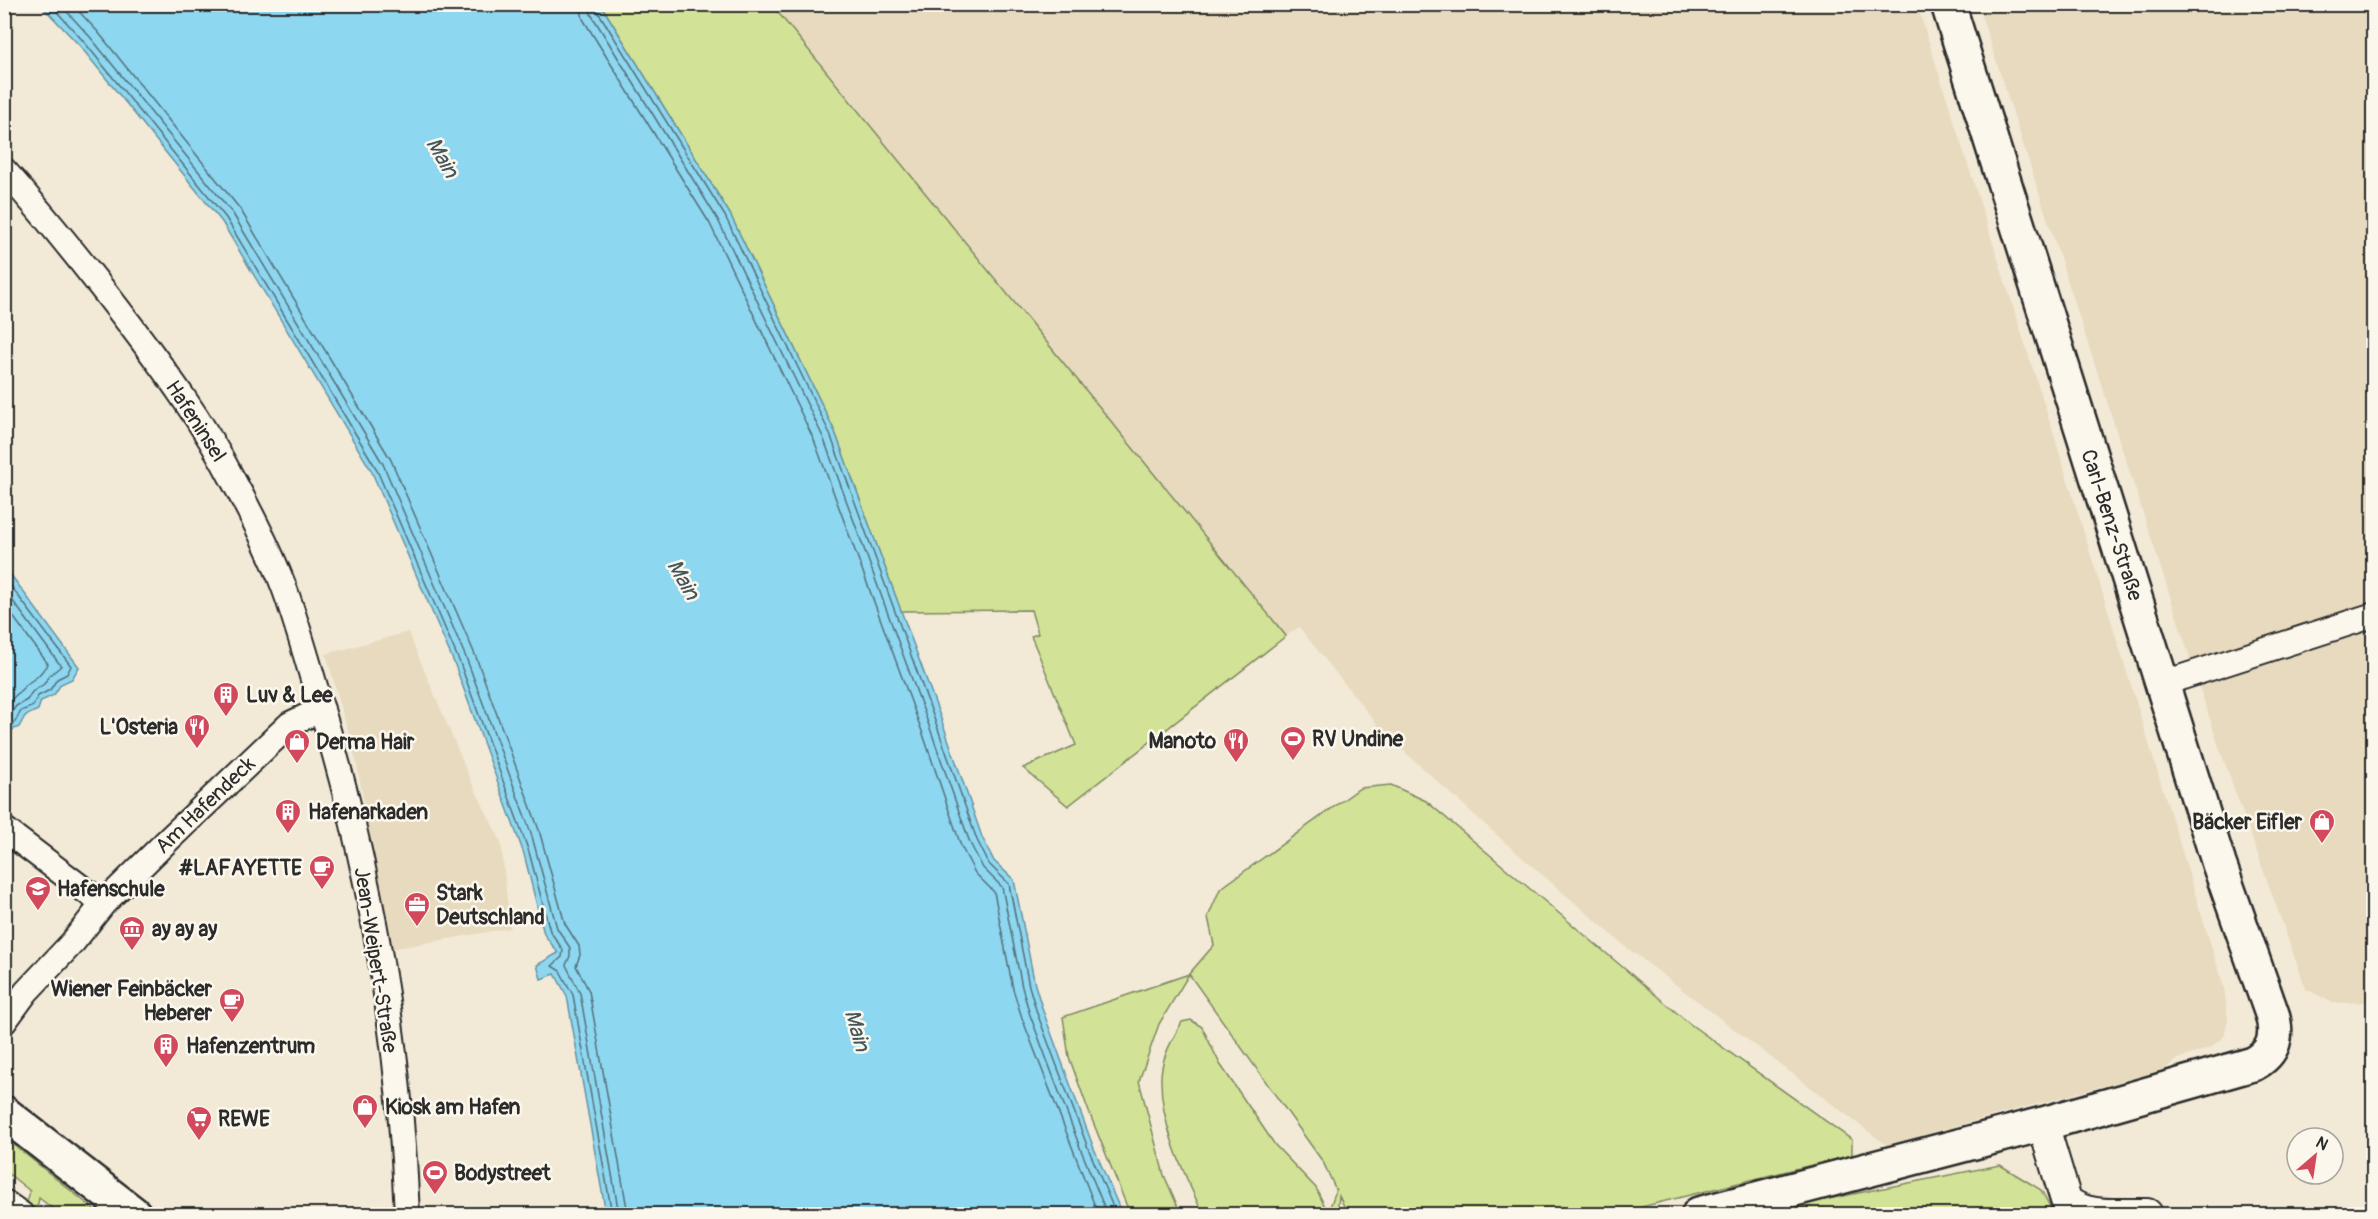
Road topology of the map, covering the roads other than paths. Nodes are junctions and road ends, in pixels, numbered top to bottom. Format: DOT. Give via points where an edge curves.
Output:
graph roads {
  1 [pos="1948,4"];
  2 [pos="4,171"];
  3 [pos="2373,615"];
  4 [pos="2162,684"];
  5 [pos="322,709"];
  6 [pos="4,829"];
  7 [pos="103,904"];
  8 [pos="4,1022"];
  9 [pos="4,1113"];
  10 [pos="2043,1124"];
  11 [pos="4,1202"];
  12 [pos="21,1215"];
  13 [pos="134,1215"];
  14 [pos="407,1215"];
  15 [pos="1699,1215"];
  16 [pos="2147,1215"];
  1 -- 4 [label="main road, Carl-Benz-Straße"];
  2 -- 5 [label="street, Hafeninsel" via="141,339 209,437 284,587"];
  3 -- 4 [label="street"];
  4 -- 10 [label="main road, Carl-Benz-Straße" via="2272,1014 2273,1045 2266,1056 2253,1064"];
  5 -- 7 [label="street, Am Hafendeck" via="290,724"];
  5 -- 14 [label="street, Jean-Weipert-Straße" via="379,949"];
  6 -- 7 [label="street"];
  7 -- 8 [label="street, Am Hafendeck"];
  9 -- 13 [label="main road"];
  10 -- 15 [label="main road"];
  10 -- 16 [label="street" via="2066,1200 2089,1212"];
  11 -- 12 [label="street"];
}
